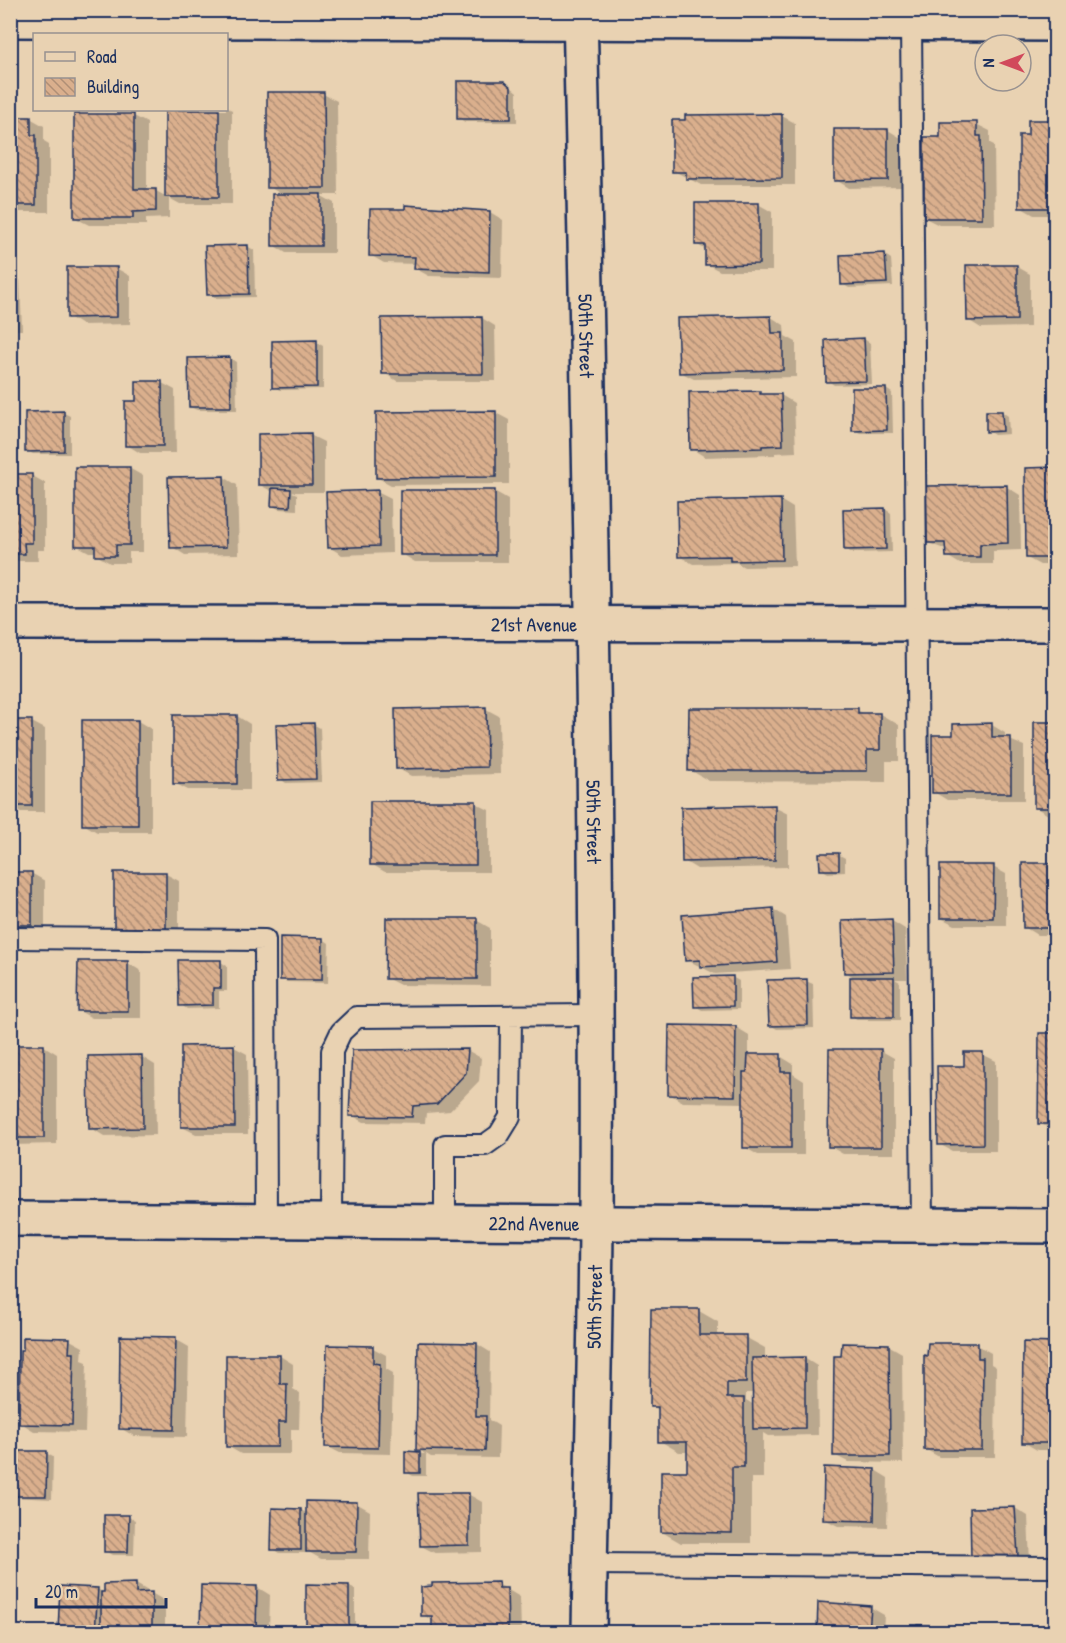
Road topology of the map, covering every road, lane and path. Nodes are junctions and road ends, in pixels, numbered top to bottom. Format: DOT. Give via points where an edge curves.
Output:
graph roads {
  1 [pos="249,16"];
  2 [pos="580,17"];
  3 [pos="10,20"];
  4 [pos="1056,24"];
  5 [pos="911,25"];
  6 [pos="593,622"];
  7 [pos="10,623"];
  8 [pos="918,623"];
  9 [pos="1056,624"];
  10 [pos="10,938"];
  11 [pos="595,1015"];
  12 [pos="511,1016"];
  13 [pos="10,1219"];
  14 [pos="266,1221"];
  15 [pos="331,1222"];
  16 [pos="445,1223"];
  17 [pos="596,1224"];
  18 [pos="922,1225"];
  19 [pos="1056,1226"];
  20 [pos="590,1564"];
  21 [pos="1056,1567"];
  22 [pos="589,1632"];
  1 -- 2 [label="street"];
  1 -- 3 [label="street"];
  2 -- 5 [label="street"];
  2 -- 6 [label="street, 50th Street"];
  4 -- 5 [label="street"];
  5 -- 8 [label="lane"];
  6 -- 7 [label="street, 21st Avenue"];
  6 -- 8 [label="street, 21st Avenue"];
  6 -- 11 [label="street, 50th Street"];
  8 -- 9 [label="street, 21st Avenue"];
  8 -- 18 [label="lane"];
  10 -- 14 [label="lane" via="265,940"];
  11 -- 12 [label="lane"];
  11 -- 17 [label="street, 50th Street"];
  12 -- 15 [label="lane" via="357,1017 341,1032 332,1051"];
  12 -- 16 [label="lane" via="510,1117 499,1136 485,1145 445,1145"];
  13 -- 14 [label="street, 22nd Avenue"];
  14 -- 15 [label="street, 22nd Avenue"];
  15 -- 16 [label="street, 22nd Avenue"];
  16 -- 17 [label="street, 22nd Avenue"];
  17 -- 18 [label="street, 22nd Avenue"];
  17 -- 20 [label="street, 50th Street"];
  18 -- 19 [label="street, 22nd Avenue"];
  20 -- 21 [label="lane"];
  20 -- 22 [label="street, 50th Street"];
}
